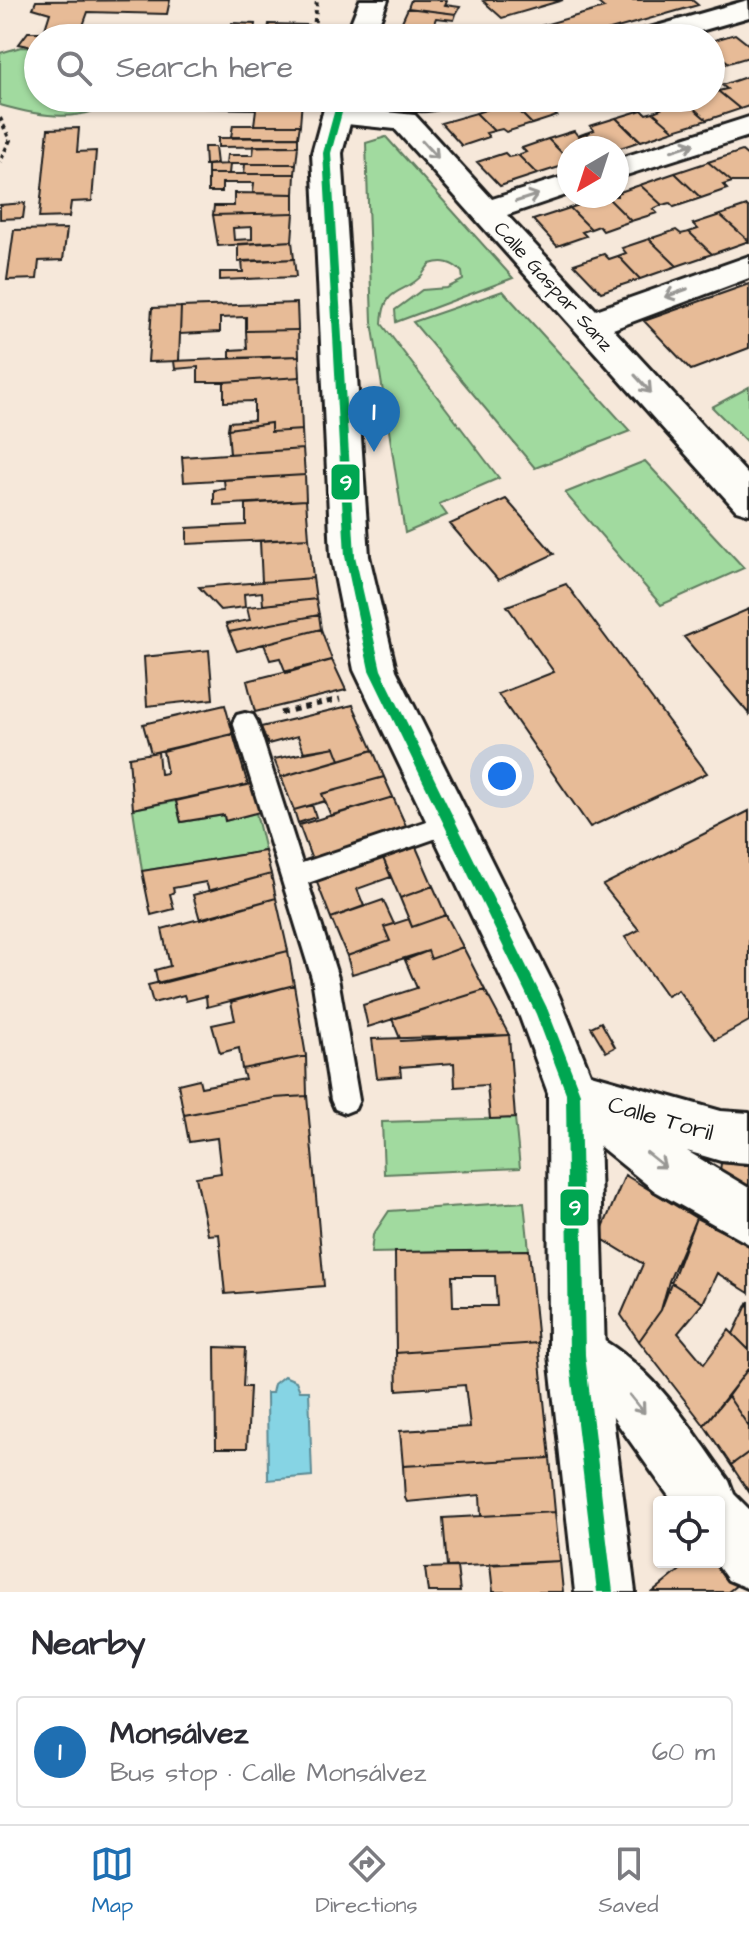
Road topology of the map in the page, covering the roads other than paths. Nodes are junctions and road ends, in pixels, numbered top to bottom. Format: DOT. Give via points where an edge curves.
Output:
graph roads {
  1 [pos="374,0"];
  2 [pos="736,12"];
  3 [pos="365,24"];
  4 [pos="694,24"];
  5 [pos="339,112"];
  6 [pos="421,112"];
  7 [pos="749,126"];
  8 [pos="629,165"];
  9 [pos="557,188"];
  10 [pos="486,211"];
  11 [pos="749,266"];
  12 [pos="589,325"];
  13 [pos="749,500"];
  14 [pos="245,722"];
  15 [pos="448,824"];
  16 [pos="294,877"];
  17 [pos="573,1093"];
  18 [pos="345,1100"];
  19 [pos="749,1138"];
  20 [pos="749,1218"];
  21 [pos="577,1355"];
  22 [pos="704,1496"];
  23 [pos="725,1525"];
  24 [pos="749,1559"];
  25 [pos="605,1592"];
  1 -- 3 [label="street"];
  2 -- 4 [label="street"];
  5 -- 15 [label="street" via="327,153 350,556 375,670"];
  6 -- 10 [label="street, Calle Gaspar Sanz, one-way"];
  8 -- 7 [label="street, one-way"];
  10 -- 9 [label="street, one-way"];
  10 -- 12 [label="street, Calle Gaspar Sanz"];
  11 -- 12 [label="street, one-way"];
  12 -- 13 [label="street, Calle Gaspar Sanz, one-way"];
  14 -- 16 [label="lane"];
  15 -- 16 [label="lane"];
  15 -- 17 [label="street" via="542,1012"];
  16 -- 18 [label="lane" via="325,978"];
  17 -- 19 [label="street, Calle Toril" via="721,1136"];
  17 -- 20 [label="street, one-way" via="673,1173"];
  17 -- 21 [label="street"];
  21 -- 22 [label="street, one-way" via="633,1397"];
  21 -- 25 [label="street"];
  23 -- 24 [label="street"];
}
